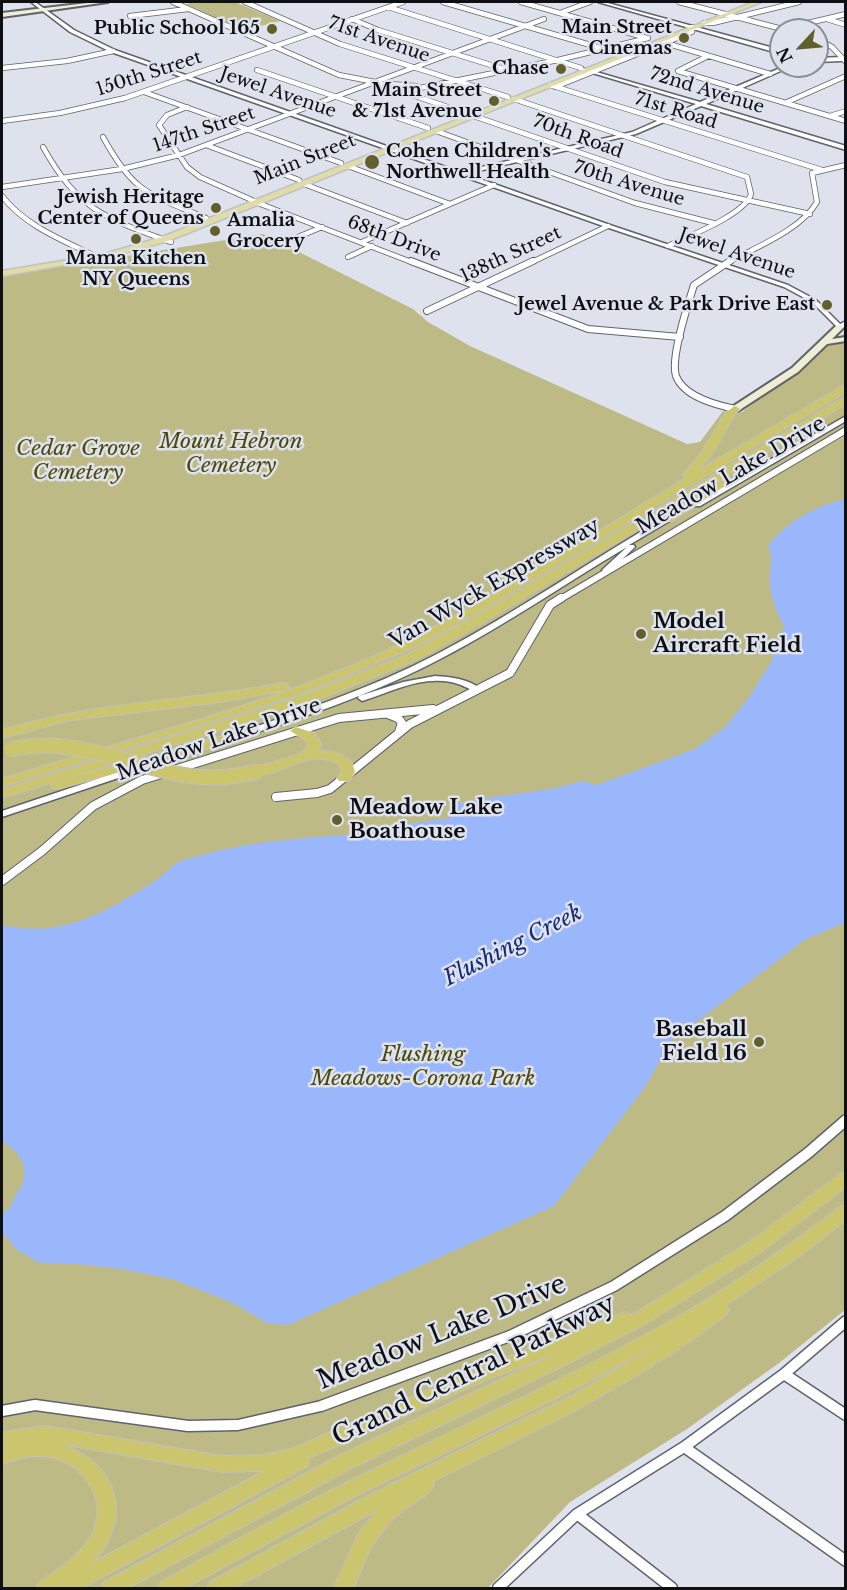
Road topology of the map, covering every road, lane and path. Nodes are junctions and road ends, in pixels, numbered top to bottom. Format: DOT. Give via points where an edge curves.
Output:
graph roads {
  1 [pos="33,2"];
  2 [pos="86,2"];
  3 [pos="105,2"];
  4 [pos="173,2"];
  5 [pos="245,2"];
  6 [pos="403,2"];
  7 [pos="443,2"];
  8 [pos="521,2"];
  9 [pos="590,2"];
  10 [pos="600,2"];
  11 [pos="679,2"];
  12 [pos="747,2"];
  13 [pos="758,2"];
  14 [pos="799,2"];
  15 [pos="41,6"];
  16 [pos="388,7"];
  17 [pos="189,9"];
  18 [pos="560,13"];
  19 [pos="723,13"];
  20 [pos="2,14"];
  21 [pos="846,14"];
  22 [pos="130,16"];
  23 [pos="738,17"];
  24 [pos="829,18"];
  25 [pos="352,19"];
  26 [pos="544,19"];
  27 [pos="829,20"];
  28 [pos="704,22"];
  29 [pos="846,25"];
  30 [pos="525,26"];
  31 [pos="769,26"];
  32 [pos="689,27"];
  33 [pos="315,32"];
  34 [pos="489,39"];
  35 [pos="655,40"];
  36 [pos="829,45"];
  37 [pos="274,47"];
  38 [pos="603,49"];
  39 [pos="769,50"];
  40 [pos="113,51"];
  41 [pos="452,53"];
  42 [pos="618,53"];
  43 [pos="708,56"];
  44 [pos="558,60"];
  45 [pos="829,60"];
  46 [pos="844,61"];
  47 [pos="414,67"];
  48 [pos="2,68"];
  49 [pos="257,70"];
  50 [pos="587,70"];
  51 [pos="509,71"];
  52 [pos="769,74"];
  53 [pos="769,74"];
  54 [pos="339,75"];
  55 [pos="846,76"];
  56 [pos="187,77"];
  57 [pos="455,80"];
  58 [pos="375,82"];
  59 [pos="363,86"];
  60 [pos="552,86"];
  61 [pos="424,87"];
  62 [pos="735,89"];
  63 [pos="144,92"];
  64 [pos="403,92"];
  65 [pos="335,97"];
  66 [pos="511,98"];
  67 [pos="785,103"];
  68 [pos="700,104"];
  69 [pos="187,107"];
  70 [pos="846,111"];
  71 [pos="291,113"];
  72 [pos="472,114"];
  73 [pos="829,116"];
  74 [pos="663,120"];
  75 [pos="2,121"];
  76 [pos="846,121"];
  77 [pos="248,129"];
  78 [pos="432,130"];
  79 [pos="623,136"];
  80 [pos="103,137"];
  81 [pos="206,145"];
  82 [pos="43,147"];
  83 [pos="389,147"];
  84 [pos="572,147"];
  85 [pos="846,148"];
  86 [pos="179,155"];
  87 [pos="518,159"];
  88 [pos="795,162"];
  89 [pos="345,164"];
  90 [pos="846,165"];
  91 [pos="122,169"];
  92 [pos="823,170"];
  93 [pos="462,173"];
  94 [pos="812,173"];
  95 [pos="61,178"];
  96 [pos="302,182"];
  97 [pos="494,185"];
  98 [pos="2,187"];
  99 [pos="2,196"];
  100 [pos="255,200"];
  101 [pos="748,202"];
  102 [pos="450,204"];
  103 [pos="810,214"];
  104 [pos="206,218"];
  105 [pos="406,223"];
  106 [pos="713,223"];
  107 [pos="608,226"];
  108 [pos="322,227"];
  109 [pos="165,239"];
  110 [pos="293,240"];
  111 [pos="362,242"];
  112 [pos="372,246"];
  113 [pos="668,246"];
  114 [pos="96,256"];
  115 [pos="348,257"];
  116 [pos="723,265"];
  117 [pos="2,272"];
  118 [pos="478,287"];
  119 [pos="427,311"];
  120 [pos="844,328"];
  121 [pos="680,337"];
  122 [pos="846,339"];
  123 [pos="824,342"];
  124 [pos="846,387"];
  125 [pos="846,399"];
  126 [pos="735,409"];
  127 [pos="843,420"];
  128 [pos="846,430"];
  129 [pos="636,513"];
  130 [pos="668,519"];
  131 [pos="648,532"];
  132 [pos="606,570"];
  133 [pos="350,672"];
  134 [pos="478,690"];
  135 [pos="441,707"];
  136 [pos="379,713"];
  137 [pos="299,716"];
  138 [pos="296,731"];
  139 [pos="398,733"];
  140 [pos="2,734"];
  141 [pos="229,738"];
  142 [pos="5,751"];
  143 [pos="300,758"];
  144 [pos="344,778"];
  145 [pos="2,783"];
  146 [pos="2,794"];
  147 [pos="276,797"];
  148 [pos="2,802"];
  149 [pos="2,814"];
  150 [pos="2,881"];
  151 [pos="846,1120"];
  152 [pos="846,1178"];
  153 [pos="846,1211"];
  154 [pos="775,1265"];
  155 [pos="669,1302"];
  156 [pos="846,1321"];
  157 [pos="784,1374"];
  158 [pos="2,1411"];
  159 [pos="846,1415"];
  160 [pos="347,1434"];
  161 [pos="2,1440"];
  162 [pos="494,1444"];
  163 [pos="684,1447"];
  164 [pos="2,1456"];
  165 [pos="577,1514"];
  166 [pos="356,1554"];
  167 [pos="846,1561"];
  168 [pos="46,1588"];
  169 [pos="64,1588"];
  170 [pos="111,1588"];
  171 [pos="168,1588"];
  172 [pos="217,1588"];
  173 [pos="344,1588"];
  174 [pos="350,1588"];
  175 [pos="498,1588"];
  176 [pos="672,1588"];
  1 -- 15 [label="street, Jewel Avenue"];
  2 -- 15 [label="main road"];
  3 -- 15 [label="main road"];
  4 -- 17 [label="street, 70th Road"];
  5 -- 33 [label="street, 71st Avenue"];
  6 -- 16 [label="street, 150th Street"];
  7 -- 30 [label="street"];
  8 -- 18 [label="street"];
  9 -- 18 [label="street"];
  10 -- 32 [label="street"];
  11 -- 19 [label="street"];
  12 -- 19 [label="main road, Main Street"];
  13 -- 19 [label="main road, Main Street"];
  14 -- 23 [label="street"];
  15 -- 20 [label="main road"];
  15 -- 40 [label="street, Jewel Avenue" via="72,32"];
  16 -- 25 [label="street, 150th Street"];
  16 -- 34 [label="street, 72nd Avenue"];
  17 -- 22 [label="street"];
  17 -- 37 [label="street, 70th Road"];
  18 -- 35 [label="street"];
  19 -- 23 [label="street"];
  19 -- 28 [label="main road, Main Street"];
  19 -- 32 [label="main road, Main Street"];
  21 -- 24 [label="street"];
  23 -- 28 [label="street"];
  23 -- 31 [label="street"];
  25 -- 33 [label="street, 150th Street"];
  25 -- 41 [label="street"];
  26 -- 30 [label="street, 147th Street"];
  27 -- 29 [label="street"];
  28 -- 32 [label="main road, Main Street"];
  30 -- 34 [label="street, 147th Street"];
  30 -- 38 [label="street"];
  32 -- 35 [label="main road, Main Street"];
  32 -- 39 [label="street"];
  33 -- 37 [label="street, 150th Street"];
  33 -- 47 [label="street, 71st Avenue"];
  34 -- 41 [label="street, 147th Street"];
  34 -- 44 [label="street, 72nd Avenue"];
  35 -- 38 [label="street"];
  35 -- 42 [label="main road, Main Street"];
  35 -- 43 [label="street"];
  35 -- 50 [label="main road, Main Street"];
  36 -- 46 [label="street"];
  37 -- 54 [label="street, 70th Road"];
  37 -- 56 [label="street, 150th Street"];
  38 -- 42 [label="street"];
  38 -- 44 [label="street"];
  40 -- 48 [label="street"];
  40 -- 56 [label="street, Jewel Avenue"];
  41 -- 47 [label="street, 147th Street"];
  41 -- 51 [label="street"];
  42 -- 50 [label="main road, Main Street"];
  43 -- 52 [label="street"];
  43 -- 62 [label="street" via="678,70"];
  44 -- 50 [label="street, 72nd Avenue"];
  44 -- 51 [label="street"];
  45 -- 46 [label="street"];
  47 -- 57 [label="street, 71st Avenue"];
  47 -- 58 [label="street, 147th Street"];
  49 -- 65 [label="street, 70th Avenue"];
  50 -- 60 [label="main road, Main Street"];
  50 -- 66 [label="main road, Main Street"];
  50 -- 68 [label="street, 72nd Avenue"];
  51 -- 57 [label="street"];
  53 -- 62 [label="street"];
  54 -- 58 [label="street, 70th Road"];
  54 -- 59 [label="street, 70th Road"];
  55 -- 67 [label="street"];
  56 -- 63 [label="street, 150th Street"];
  56 -- 71 [label="street, Jewel Avenue"];
  57 -- 61 [label="street"];
  57 -- 66 [label="street, 71st Avenue"];
  58 -- 59 [label="street, 147th Street"];
  58 -- 61 [label="street"];
  58 -- 64 [label="street, 70th Road"];
  59 -- 65 [label="street, 147th Street"];
  60 -- 66 [label="main road, Main Street"];
  60 -- 74 [label="street, 71st Road"];
  61 -- 64 [label="street"];
  62 -- 67 [label="street"];
  62 -- 68 [label="street"];
  63 -- 69 [label="street"];
  63 -- 75 [label="street, 150th Street" via="76,110"];
  64 -- 72 [label="street, 70th Road"];
  65 -- 71 [label="street, 147th Street"];
  65 -- 78 [label="street, 70th Avenue"];
  66 -- 72 [label="main road, Main Street"];
  66 -- 79 [label="street, 71st Avenue"];
  67 -- 73 [label="street"];
  68 -- 74 [label="street"];
  68 -- 85 [label="street, 72nd Avenue"];
  69 -- 77 [label="street"];
  69 -- 86 [label="street, 68th Drive" via="161,119 159,125"];
  70 -- 73 [label="street"];
  71 -- 77 [label="street, 147th Street"];
  71 -- 83 [label="street, Jewel Avenue"];
  72 -- 78 [label="main road, Main Street"];
  72 -- 84 [label="street, 70th Road"];
  73 -- 76 [label="street"];
  74 -- 79 [label="street"];
  74 -- 88 [label="street, 71st Road"];
  77 -- 81 [label="street, 147th Street"];
  77 -- 89 [label="street"];
  78 -- 83 [label="main road, Main Street"];
  78 -- 87 [label="street, 70th Avenue"];
  79 -- 84 [label="street"];
  79 -- 101 [label="street, 71st Avenue" via="747,177 751,182"];
  80 -- 91 [label="street"];
  81 -- 86 [label="street, 147th Street"];
  81 -- 96 [label="street"];
  82 -- 95 [label="street"];
  83 -- 89 [label="main road, Main Street"];
  83 -- 93 [label="street, Jewel Avenue"];
  84 -- 87 [label="street"];
  84 -- 101 [label="street, 70th Road" via="665,182"];
  86 -- 91 [label="street, 147th Street"];
  86 -- 100 [label="street, 68th Drive" via="200,177"];
  87 -- 93 [label="street"];
  87 -- 106 [label="street, 70th Avenue" via="635,203"];
  88 -- 92 [label="street, 71st Road"];
  88 -- 94 [label="street, 71st Road"];
  89 -- 96 [label="main road, Main Street"];
  89 -- 102 [label="street"];
  90 -- 92 [label="street"];
  91 -- 95 [label="street, 147th Street"];
  91 -- 104 [label="street" via="134,183 157,197"];
  92 -- 94 [label="street"];
  93 -- 97 [label="street, Jewel Avenue"];
  94 -- 103 [label="street" via="817,202"];
  95 -- 98 [label="street, 147th Street"];
  95 -- 109 [label="street" via="78,198 97,210"];
  96 -- 100 [label="main road, Main Street"];
  96 -- 105 [label="street"];
  97 -- 102 [label="street"];
  97 -- 107 [label="street, Jewel Avenue"];
  99 -- 114 [label="street" via="32,224"];
  100 -- 104 [label="main road, Main Street"];
  100 -- 108 [label="street, 68th Drive"];
  100 -- 109 [label="main road, Main Street"];
  101 -- 103 [label="street, 70th Road"];
  101 -- 106 [label="street"];
  102 -- 105 [label="street"];
  103 -- 116 [label="street"];
  104 -- 109 [label="main road, Main Street"];
  105 -- 111 [label="street"];
  106 -- 113 [label="street"];
  107 -- 113 [label="street, Jewel Avenue"];
  107 -- 118 [label="street, 138th Street"];
  108 -- 110 [label="street"];
  108 -- 111 [label="street, 68th Drive"];
  109 -- 114 [label="main road, Main Street"];
  111 -- 112 [label="street, 68th Drive"];
  112 -- 115 [label="street"];
  112 -- 118 [label="street, 68th Drive"];
  113 -- 116 [label="street, Jewel Avenue"];
  114 -- 117 [label="main road, Main Street"];
  116 -- 120 [label="street, Jewel Avenue" via="800,292"];
  116 -- 121 [label="street" via="694,285"];
  118 -- 119 [label="street, 138th Street"];
  118 -- 121 [label="street, 68th Drive" via="588,329"];
  120 -- 123 [label="main road"];
  121 -- 126 [label="street" via="674,369 677,378 698,395"];
  122 -- 123 [label="main road"];
  123 -- 126 [label="main road" via="795,370"];
  124 -- 129 [label="highway, Van Wyck Expressway"];
  125 -- 130 [label="highway"];
  125 -- 146 [label="highway, Van Wyck Expressway" via="412,657 303,700"];
  126 -- 129 [label="highway" via="700,463"];
  127 -- 130 [label="street"];
  128 -- 132 [label="street, Meadow Lake Drive"];
  129 -- 133 [label="highway, Van Wyck Expressway" via="446,626"];
  130 -- 131 [label="street"];
  131 -- 132 [label="street"];
  131 -- 137 [label="street" via="438,657"];
  132 -- 134 [label="street, Meadow Lake Drive" via="548,607 514,669"];
  133 -- 140 [label="highway" via="253,693 80,714"];
  133 -- 145 [label="highway, Van Wyck Expressway"];
  134 -- 135 [label="street, Meadow Lake Drive"];
  134 -- 137 [label="street" via="449,678 422,679"];
  135 -- 136 [label="street, Meadow Lake Drive"];
  135 -- 139 [label="street"];
  136 -- 138 [label="street, Meadow Lake Drive"];
  136 -- 139 [label="street" via="400,720 403,726"];
  137 -- 141 [label="street"];
  138 -- 143 [label="highway" via="309,736 314,744 312,751"];
  138 -- 150 [label="street, Meadow Lake Drive" via="126,787 93,806"];
  139 -- 144 [label="street"];
  141 -- 148 [label="highway"];
  141 -- 149 [label="street"];
  142 -- 143 [label="highway, bridge" via="32,744 54,744 200,778 234,777"];
  143 -- 144 [label="highway" via="337,757 347,765"];
  144 -- 147 [label="street" via="322,792"];
  151 -- 158 [label="street, Meadow Lake Drive" via="725,1216 614,1286 510,1336 330,1403 238,1425 188,1426 35,1405"];
  152 -- 155 [label="highway, Grand Central Parkway" via="761,1243"];
  153 -- 154 [label="highway"];
  154 -- 162 [label="highway" via="688,1335"];
  154 -- 171 [label="highway" via="633,1351 344,1493"];
  155 -- 160 [label="highway" via="480,1375"];
  155 -- 170 [label="highway, Grand Central Parkway" via="590,1345 306,1481"];
  156 -- 157 [label="street"];
  157 -- 159 [label="street"];
  157 -- 163 [label="street"];
  160 -- 161 [label="highway" via="286,1458 242,1466 46,1434"];
  160 -- 169 [label="highway"];
  162 -- 166 [label="highway" via="393,1506"];
  162 -- 172 [label="highway" via="336,1521"];
  163 -- 165 [label="street"];
  163 -- 167 [label="street"];
  164 -- 168 [label="highway" via="37,1448 65,1453 89,1468 106,1497 105,1525 96,1543 70,1572"];
  165 -- 175 [label="street"];
  165 -- 176 [label="street"];
  166 -- 173 [label="highway"];
  166 -- 174 [label="main road"];
}
